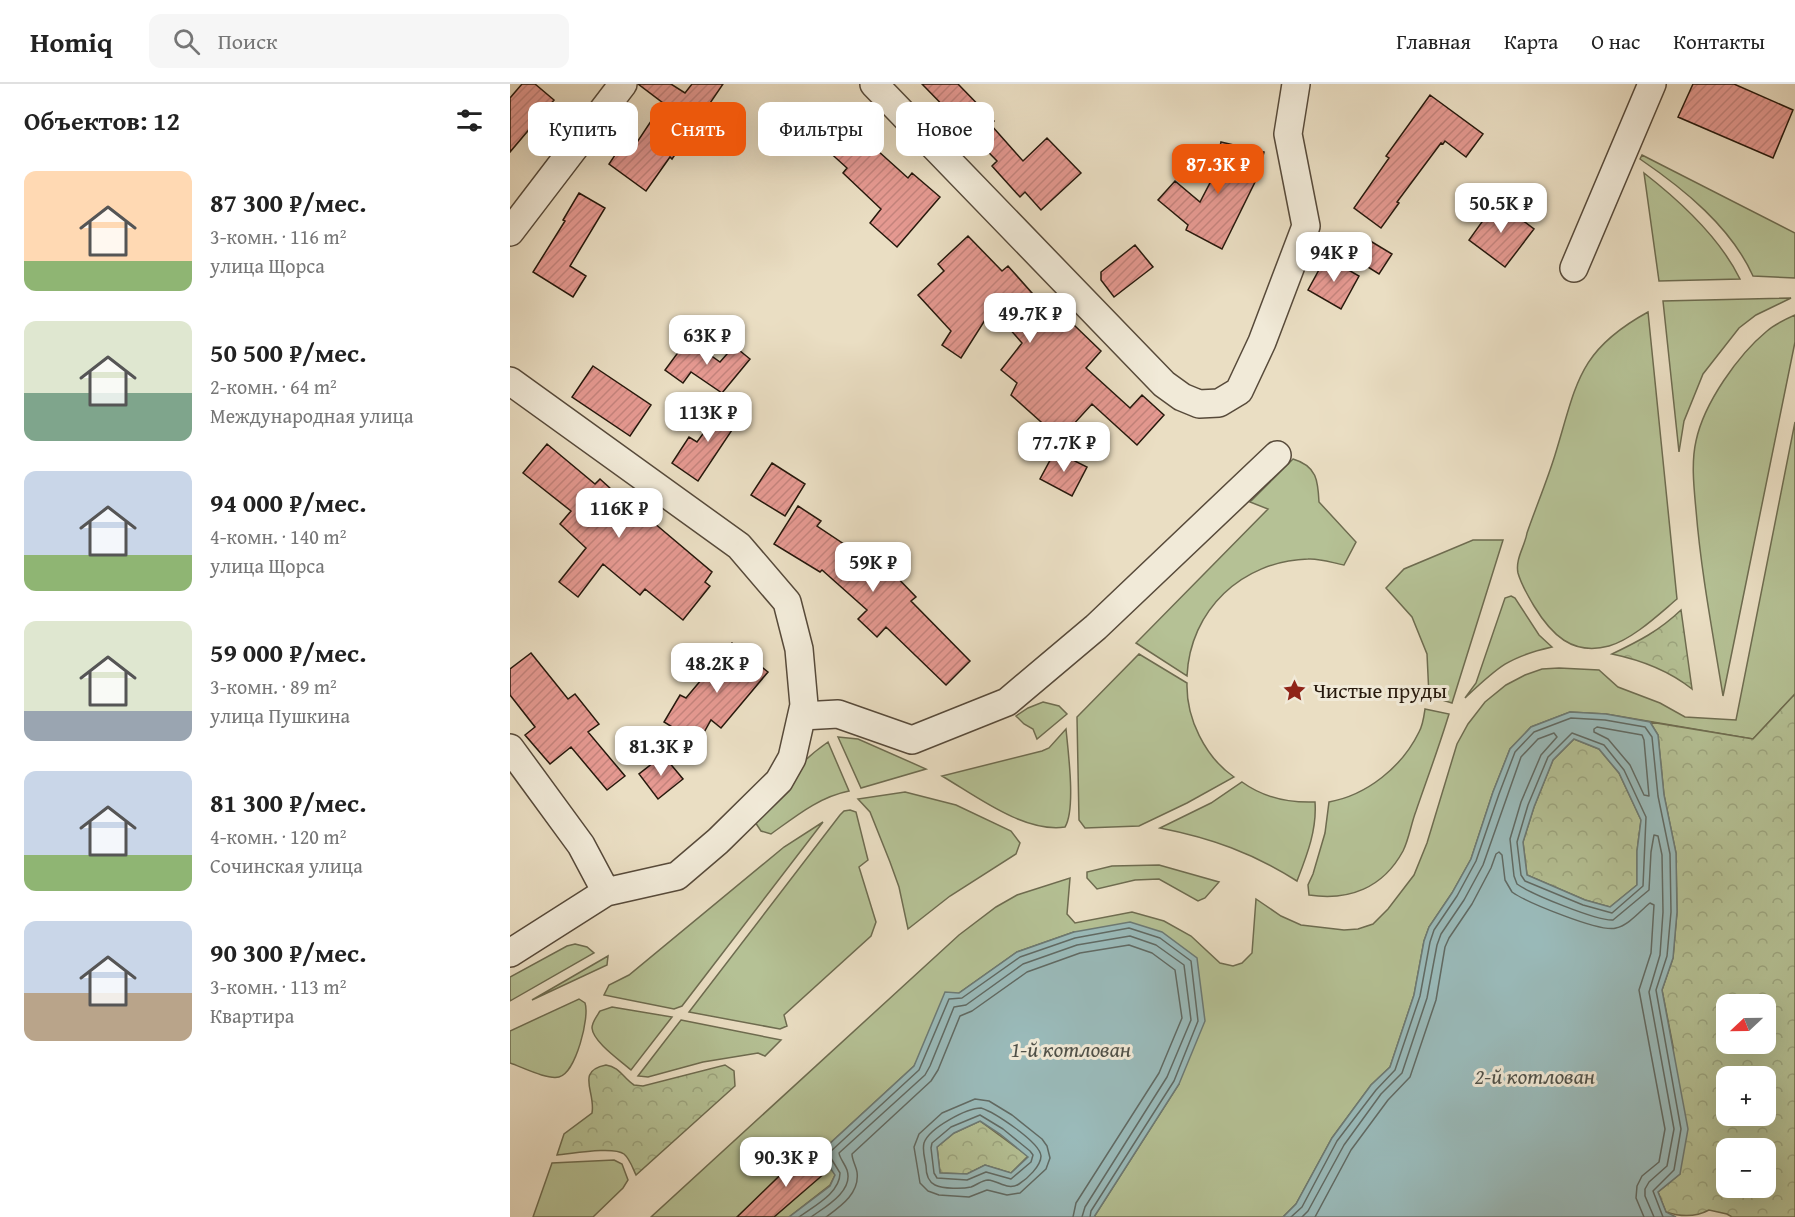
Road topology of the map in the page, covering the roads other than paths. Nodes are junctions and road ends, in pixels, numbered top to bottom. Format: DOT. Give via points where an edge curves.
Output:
graph roads {
  1 [pos="623,84"];
  2 [pos="874,84"];
  3 [pos="1296,84"];
  4 [pos="1652,84"];
  5 [pos="510,232"];
  6 [pos="1574,268"];
  7 [pos="510,381"];
  8 [pos="1277,455"];
  9 [pos="802,705"];
  10 [pos="510,748"];
  11 [pos="606,892"];
  12 [pos="510,953"];
  1 -- 5 [label="street"];
  2 -- 3 [label="street" via="1164,384 1199,404 1219,403 1239,391 1306,226 1288,134"];
  4 -- 6 [label="street"];
  7 -- 9 [label="street" via="739,546 787,602 799,649"];
  8 -- 9 [label="street" via="1096,627 1007,702 912,740"];
  9 -- 11 [label="street" via="798,738 787,770 718,840 677,876"];
  10 -- 11 [label="street" via="581,845"];
  11 -- 12 [label="street"];
}
